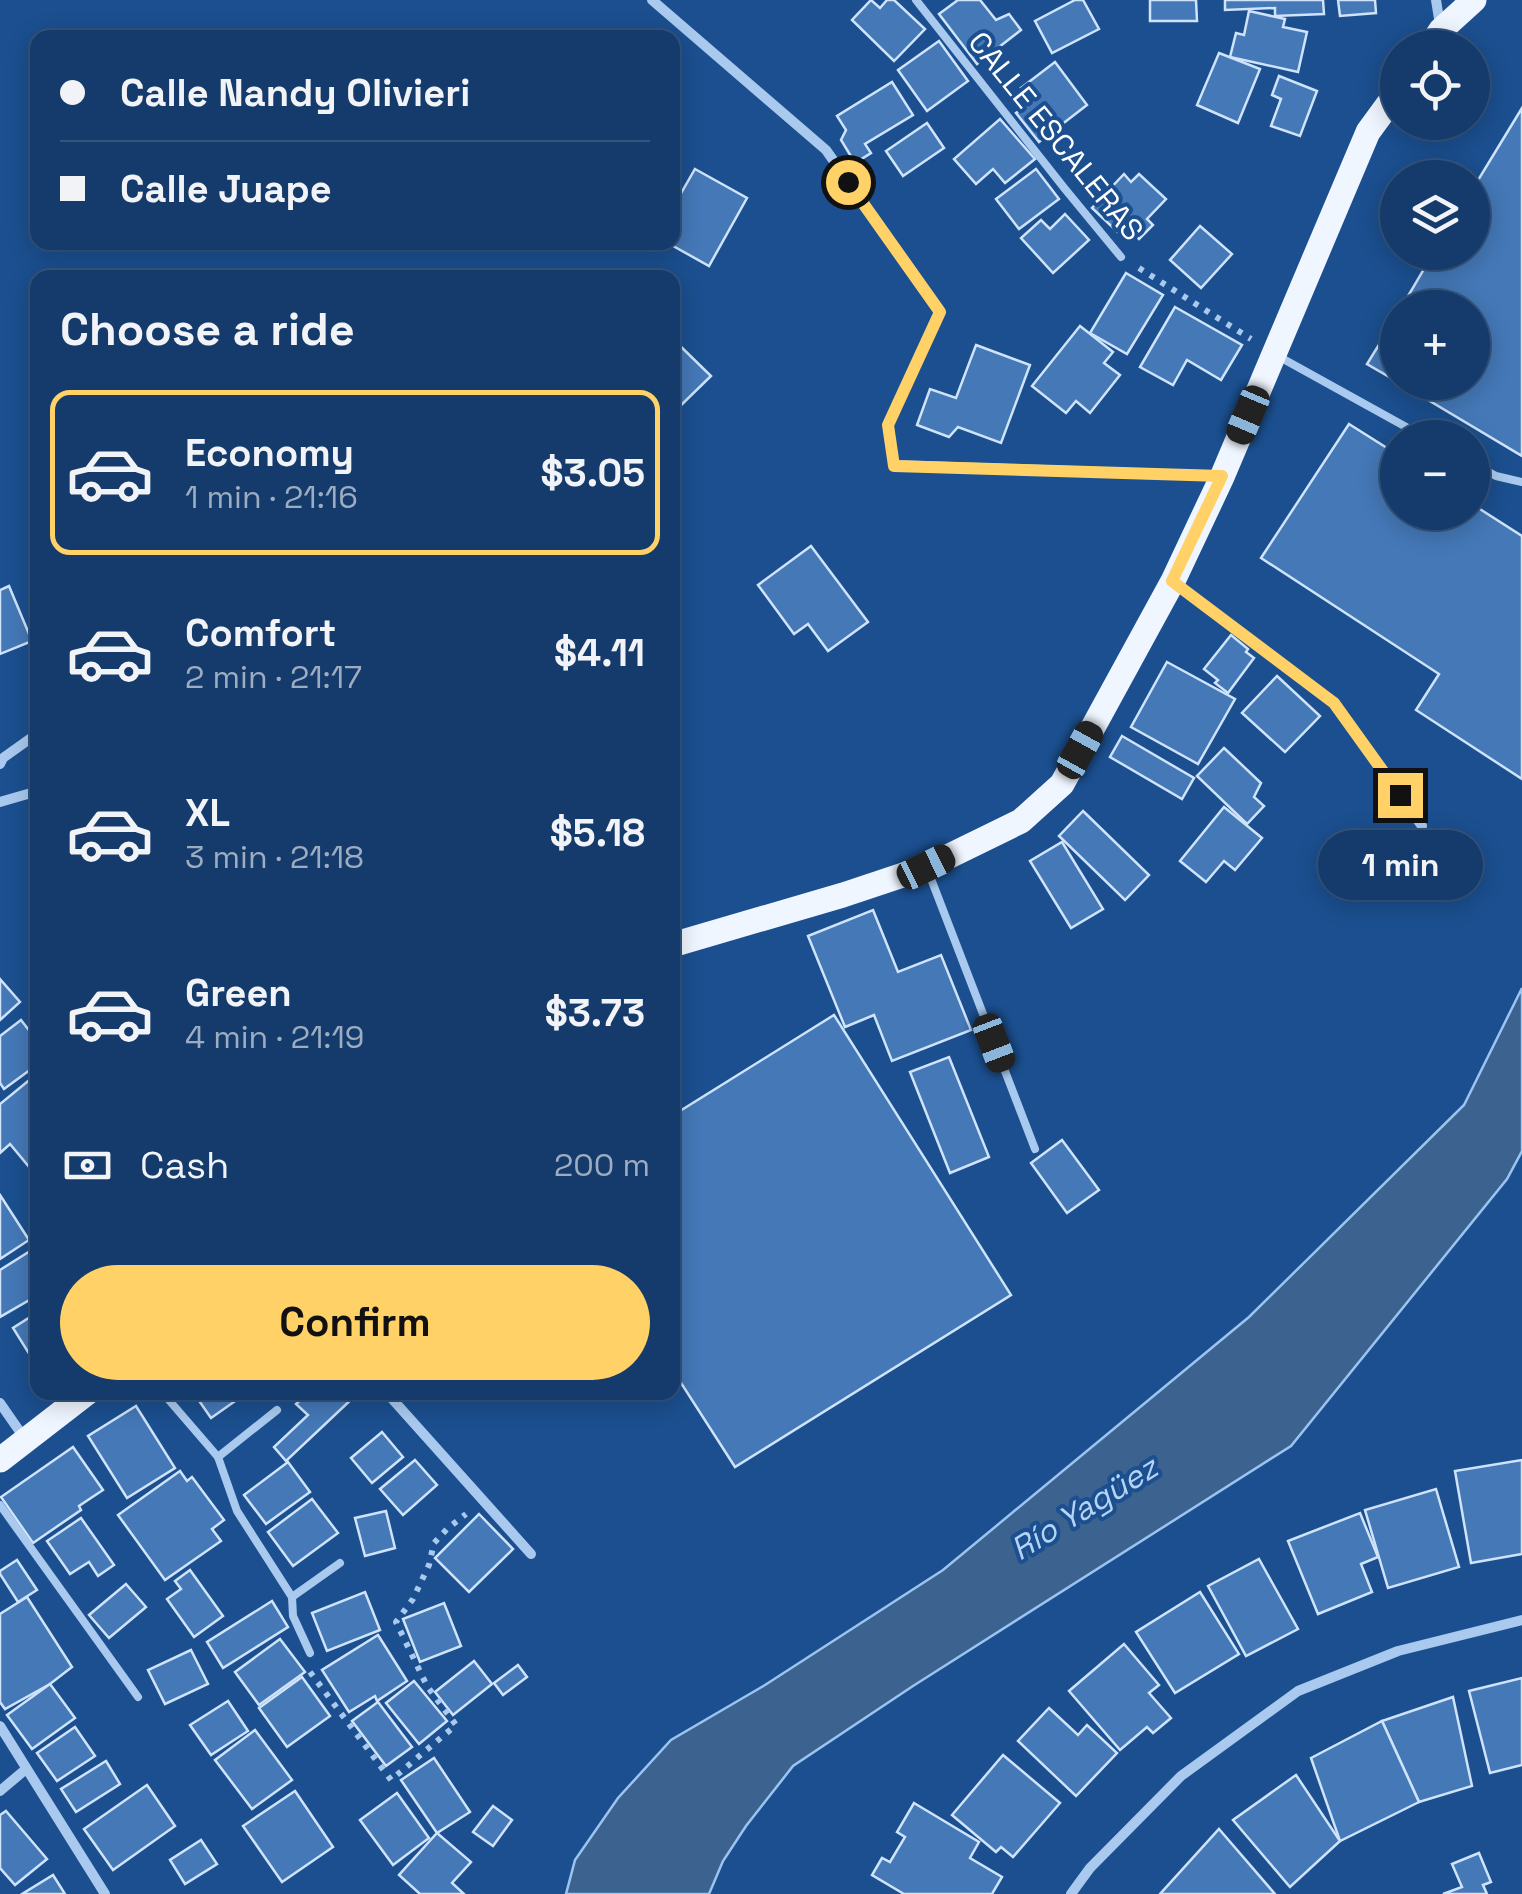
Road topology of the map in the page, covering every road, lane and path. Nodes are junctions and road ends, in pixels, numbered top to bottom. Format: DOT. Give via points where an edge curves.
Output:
graph roads {
  1 [pos="652,0"];
  2 [pos="916,0"];
  3 [pos="1436,0"];
  4 [pos="1474,0"];
  5 [pos="1435,30"];
  6 [pos="1444,30"];
  7 [pos="1380,116"];
  8 [pos="1121,256"];
  9 [pos="1273,354"];
  10 [pos="1393,420"];
  11 [pos="1490,473"];
  12 [pos="1222,476"];
  13 [pos="1522,482"];
  14 [pos="1172,581"];
  15 [pos="30,739"];
  16 [pos="0,764"];
  17 [pos="30,793"];
  18 [pos="0,802"];
  19 [pos="1422,826"];
  20 [pos="926,867"];
  21 [pos="680,943"];
  22 [pos="1034,1149"];
  23 [pos="78,1400"];
  24 [pos="169,1400"];
  25 [pos="393,1400"];
  26 [pos="0,1403"];
  27 [pos="277,1410"];
  28 [pos="26,1441"];
  29 [pos="218,1456"];
  30 [pos="0,1460"];
  31 [pos="483,1501"];
  32 [pos="0,1505"];
  33 [pos="531,1554"];
  34 [pos="340,1563"];
  35 [pos="292,1597"];
  36 [pos="1522,1620"];
  37 [pos="310,1652"];
  38 [pos="138,1697"];
  39 [pos="0,1726"];
  40 [pos="26,1769"];
  41 [pos="0,1791"];
  42 [pos="105,1894"];
  43 [pos="1072,1894"];
  1 -- 12 [label="street" via="826,150 940,312 888,425 894,466"];
  2 -- 8 [label="lane, CALLE ESCALERAS"];
  3 -- 5 [label="street"];
  4 -- 6 [label="main road"];
  7 -- 9 [label="main road"];
  8 -- 9 [label="path, CALLE ESCALERAS"];
  9 -- 10 [label="lane"];
  9 -- 12 [label="main road"];
  11 -- 13 [label="lane"];
  12 -- 14 [label="main road"];
  14 -- 19 [label="street" via="1334,703"];
  14 -- 20 [label="main road" via="1062,784 1020,820"];
  15 -- 16 [label="street"];
  17 -- 18 [label="street"];
  20 -- 21 [label="main road"];
  20 -- 22 [label="lane"];
  23 -- 28 [label="main road"];
  24 -- 29 [label="lane"];
  25 -- 31 [label="street"];
  26 -- 28 [label="street"];
  27 -- 29 [label="lane"];
  28 -- 30 [label="main road"];
  29 -- 35 [label="lane" via="237,1511"];
  31 -- 33 [label="street"];
  31 -- 37 [label="path" via="434,1542 413,1599 396,1622 456,1725 391,1780 308,1669"];
  32 -- 38 [label="lane"];
  34 -- 35 [label="lane"];
  35 -- 37 [label="lane"];
  36 -- 43 [label="street" via="1398,1651 1298,1691 1182,1776"];
  39 -- 40 [label="street"];
  40 -- 41 [label="street"];
  40 -- 42 [label="street"];
}
